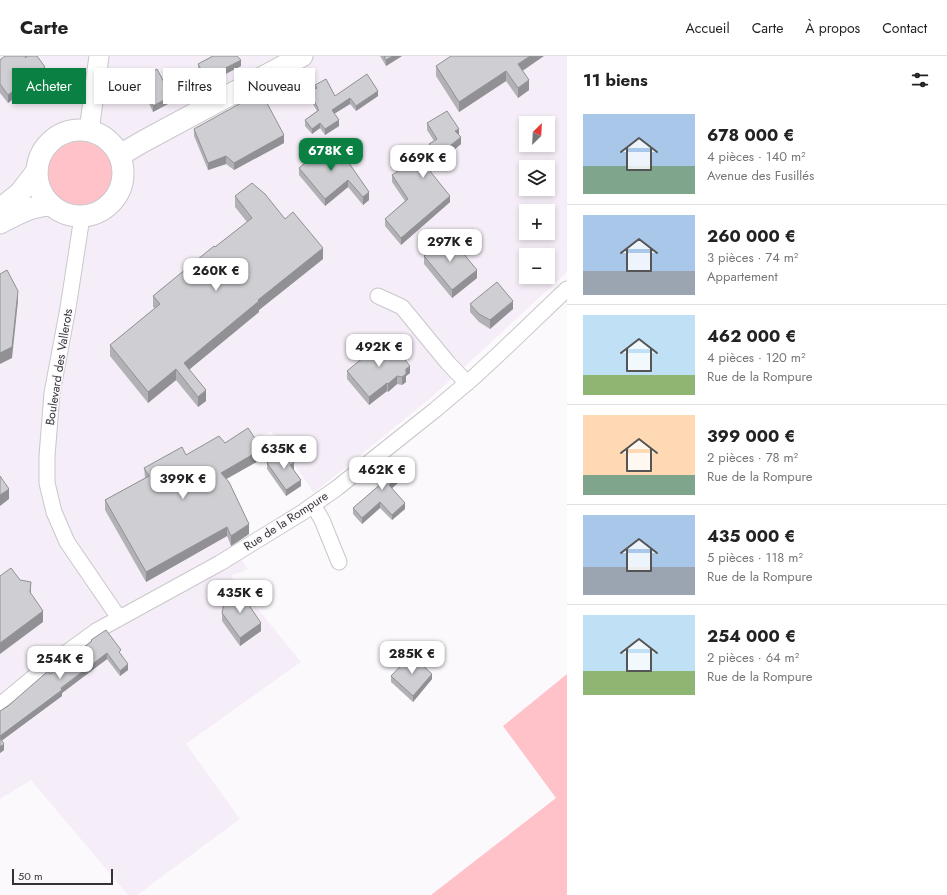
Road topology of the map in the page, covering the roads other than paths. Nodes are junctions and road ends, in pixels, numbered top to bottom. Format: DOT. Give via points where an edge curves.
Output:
graph roads {
  1 [pos="99,56"];
  2 [pos="302,56"];
  3 [pos="89,131"];
  4 [pos="120,156"];
  5 [pos="37,171"];
  6 [pos="50,205"];
  7 [pos="0,209"];
  8 [pos="82,217"];
  9 [pos="0,223"];
  10 [pos="567,289"];
  11 [pos="378,296"];
  12 [pos="467,383"];
  13 [pos="313,505"];
  14 [pos="339,562"];
  15 [pos="119,618"];
  16 [pos="0,705"];
  1 -- 3 [label="street"];
  2 -- 4 [label="main road"];
  3 -- 4 [label="main road" via="113,144"];
  3 -- 5 [label="main road" via="75,130 62,134 51,142 42,153"];
  4 -- 8 [label="main road" via="124,167 124,179 114,201 94,215"];
  5 -- 6 [label="main road" via="38,183"];
  5 -- 7 [label="main road" via="20,193"];
  6 -- 8 [label="main road" via="60,212"];
  6 -- 9 [label="main road" via="39,205"];
  8 -- 15 [label="street, Boulevard des Vallerots" via="52,393 47,483 54,512 67,542"];
  10 -- 12 [label="street, Rue de la Rompure"];
  11 -- 12 [label="street" via="402,306"];
  12 -- 13 [label="street, Rue de la Rompure"];
  13 -- 14 [label="street"];
  13 -- 15 [label="street, Rue de la Rompure" via="220,563"];
  15 -- 16 [label="street, Rue de la Rompure" via="66,652"];
}
